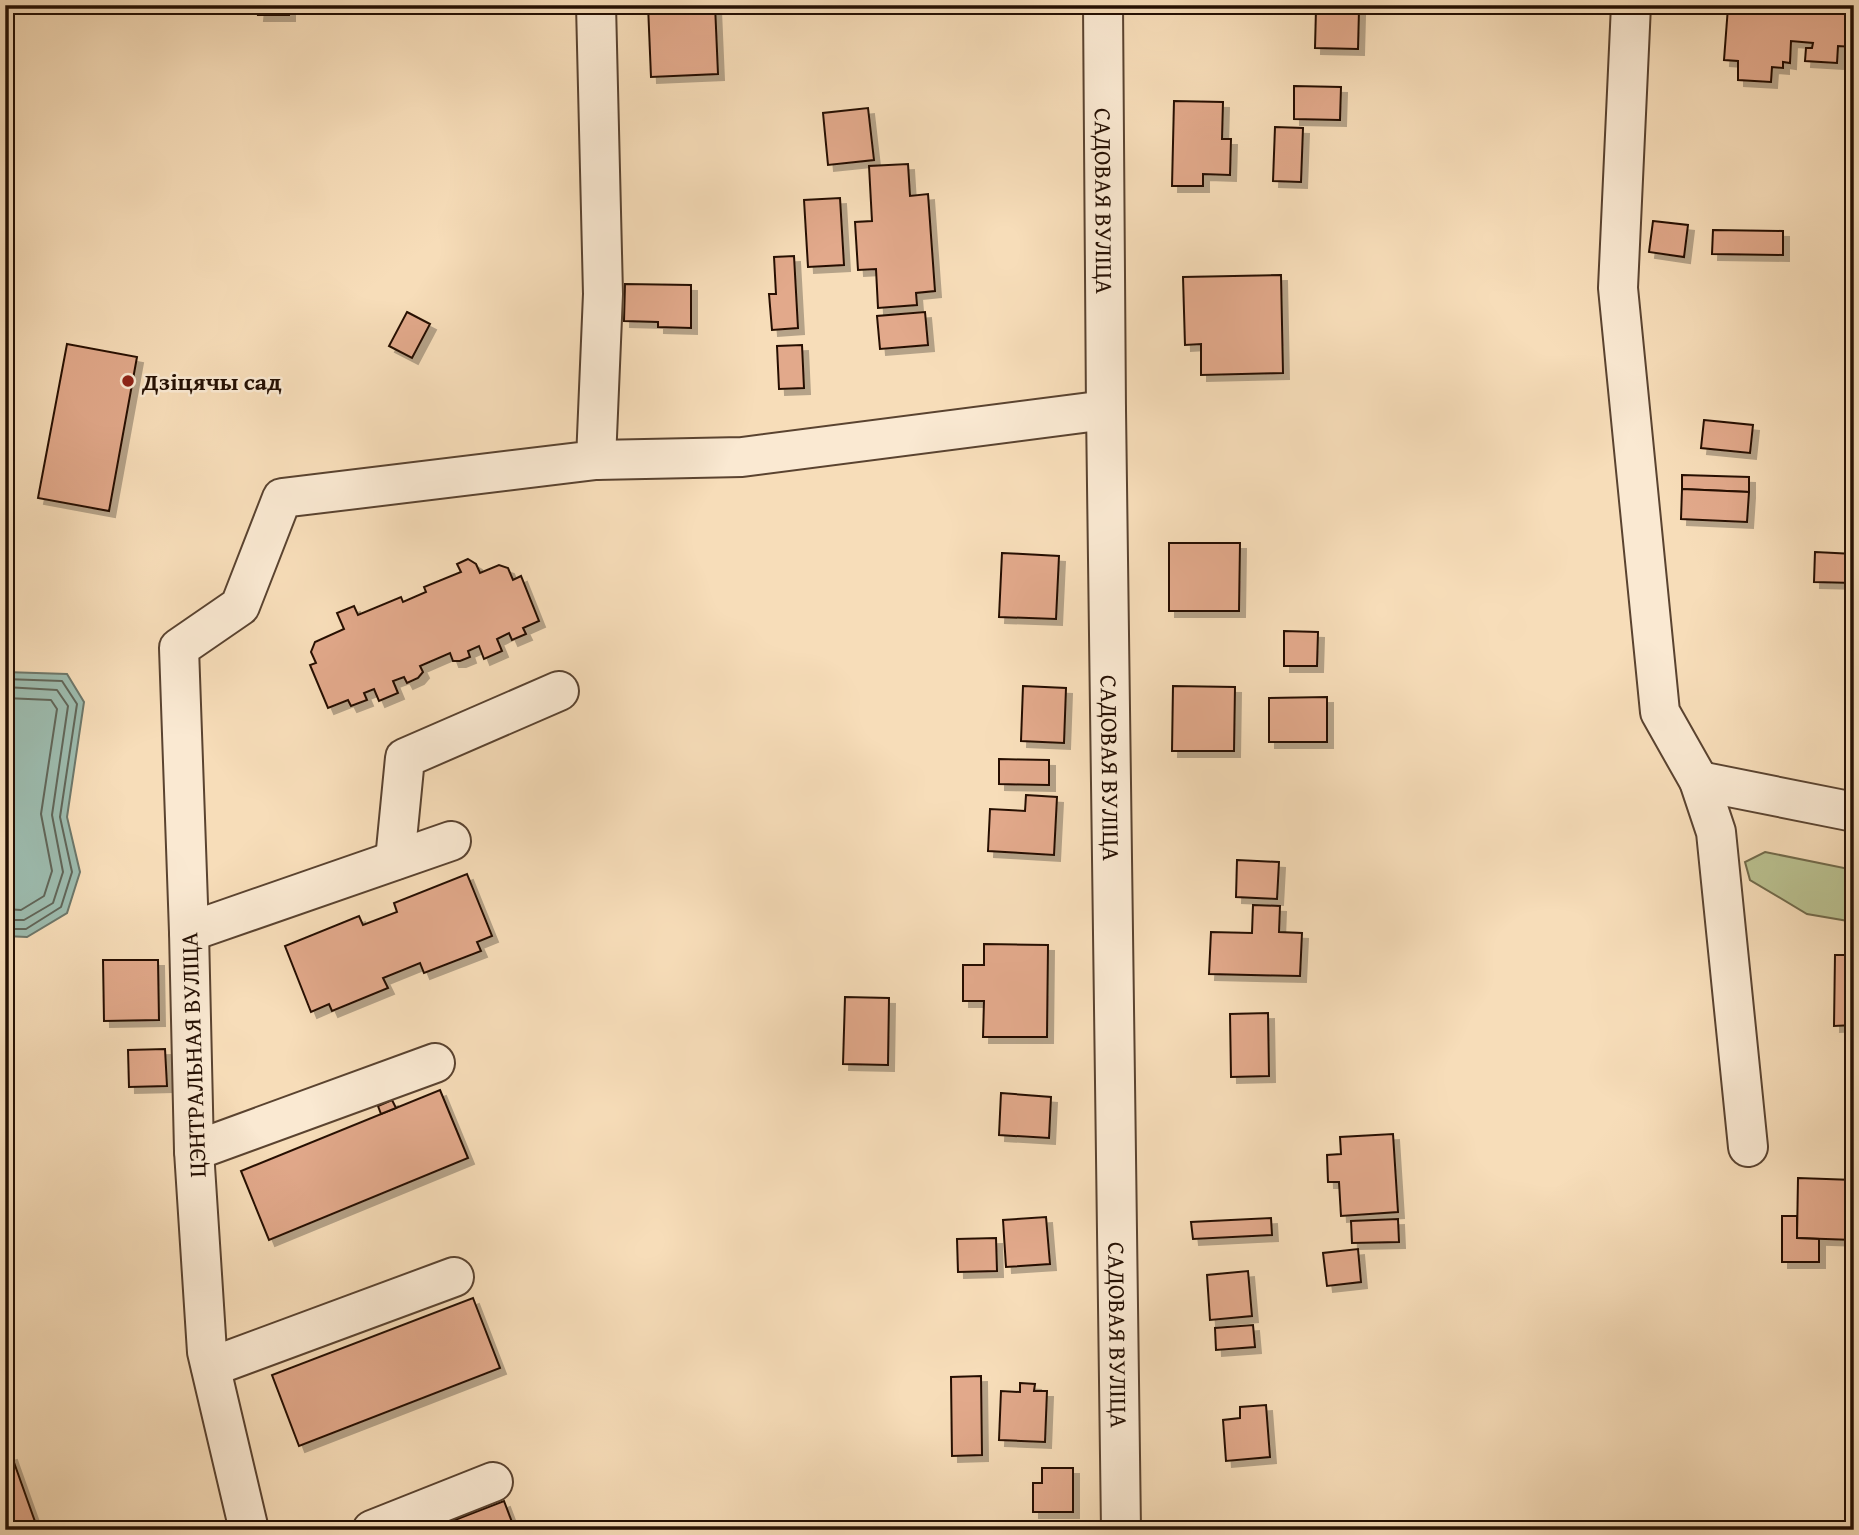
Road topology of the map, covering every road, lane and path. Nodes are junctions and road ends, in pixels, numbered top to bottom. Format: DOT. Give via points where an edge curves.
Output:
graph roads {
  1 [pos="596,5"];
  2 [pos="1103,5"];
  3 [pos="1632,5"];
  4 [pos="1106,410"];
  5 [pos="596,460"];
  6 [pos="559,691"];
  7 [pos="1699,781"];
  8 [pos="1854,812"];
  9 [pos="451,841"];
  10 [pos="395,860"];
  11 [pos="189,932"];
  12 [pos="435,1063"];
  13 [pos="1748,1147"];
  14 [pos="194,1151"];
  15 [pos="454,1277"];
  16 [pos="211,1367"];
  17 [pos="493,1482"];
  18 [pos="249,1530"];
  19 [pos="372,1530"];
  20 [pos="1121,1530"];
  1 -- 5 [label="street" via="603,294"];
  2 -- 4 [label="street, САДОВАЯ ВУЛІЦА"];
  3 -- 7 [label="street" via="1618,288 1660,712"];
  4 -- 5 [label="street" via="741,457"];
  4 -- 20 [label="street, САДОВАЯ ВУЛІЦА"];
  5 -- 11 [label="street, ЦЭНТРАЛЬНАЯ ВУЛІЦА" via="282,498 240,606 179,648"];
  6 -- 10 [label="street" via="405,758"];
  7 -- 8 [label="street"];
  7 -- 13 [label="street" via="1716,832"];
  9 -- 10 [label="street"];
  10 -- 11 [label="street"];
  11 -- 14 [label="street, ЦЭНТРАЛЬНАЯ ВУЛІЦА"];
  12 -- 14 [label="street"];
  14 -- 16 [label="street, ЦЭНТРАЛЬНАЯ ВУЛІЦА"];
  15 -- 16 [label="street"];
  16 -- 18 [label="street, ЦЭНТРАЛЬНАЯ ВУЛІЦА"];
  17 -- 19 [label="street"];
}
